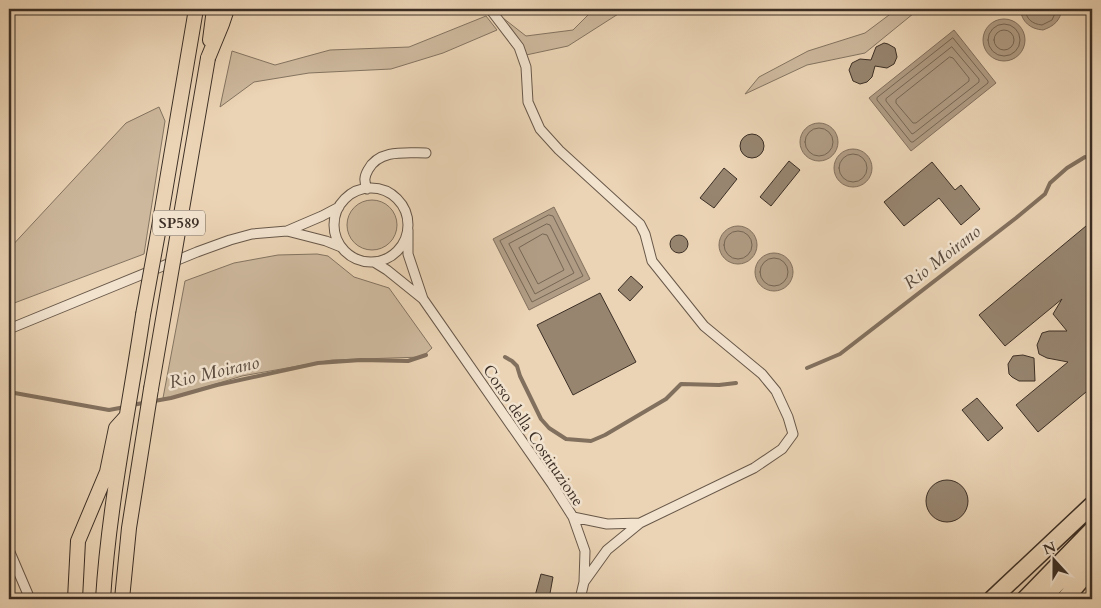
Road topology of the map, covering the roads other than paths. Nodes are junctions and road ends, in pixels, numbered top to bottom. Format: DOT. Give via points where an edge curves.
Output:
graph roads {
  1 [pos="189,9"];
  2 [pos="196,9"];
  3 [pos="214,9"];
  4 [pos="226,9"];
  5 [pos="490,9"];
  6 [pos="190,45"];
  7 [pos="208,58"];
  8 [pos="426,153"];
  9 [pos="367,189"];
  10 [pos="339,207"];
  11 [pos="408,230"];
  12 [pos="287,231"];
  13 [pos="342,247"];
  14 [pos="374,262"];
  15 [pos="423,299"];
  16 [pos="11,328"];
  17 [pos="128,416"];
  18 [pos="1092,504"];
  19 [pos="573,518"];
  20 [pos="640,523"];
  21 [pos="1092,530"];
  22 [pos="1092,547"];
  23 [pos="9,550"];
  24 [pos="1092,567"];
  25 [pos="584,582"];
  26 [pos="30,599"];
  27 [pos="75,599"];
  28 [pos="103,599"];
  29 [pos="122,599"];
  30 [pos="580,599"];
  31 [pos="992,599"];
  32 [pos="1025,599"];
  33 [pos="1042,599"];
  34 [pos="1065,599"];
  1 -- 6 [label="main road"];
  2 -- 6 [label="main road, SP589"];
  3 -- 7 [label="main road, SP589"];
  4 -- 7 [label="main road"];
  5 -- 20 [label="street" via="519,47 526,67 528,102 540,129 640,224 646,234 652,261 704,326 762,374 776,391 793,434 782,449 754,468"];
  6 -- 17 [label="main road, SP589, bridge"];
  7 -- 29 [label="main road, SP589, bridge" via="129,528"];
  8 -- 9 [label="street" via="397,153 377,159 366,172 364,181"];
  9 -- 10 [label="street" via="346,198"];
  9 -- 11 [label="street" via="388,192 398,199 408,219"];
  10 -- 12 [label="street"];
  10 -- 13 [label="street" via="334,228"];
  11 -- 14 [label="street" via="396,252"];
  11 -- 15 [label="street" via="408,254"];
  12 -- 13 [label="street"];
  12 -- 16 [label="street" via="230,240"];
  13 -- 14 [label="street" via="350,256"];
  14 -- 15 [label="street"];
  15 -- 19 [label="street, Corso della Costituzione"];
  17 -- 27 [label="main road" via="116,428 107,472 78,541"];
  17 -- 28 [label="main road, SP589" via="113,504"];
  18 -- 31 [label="highway"];
  19 -- 20 [label="street" via="606,524"];
  19 -- 25 [label="street, Corso della Costituzione" via="585,551"];
  20 -- 25 [label="street" via="607,550"];
  21 -- 32 [label="highway"];
  22 -- 33 [label="highway"];
  23 -- 26 [label="street"];
  24 -- 34 [label="highway"];
  25 -- 30 [label="street, Corso della Costituzione"];
}
